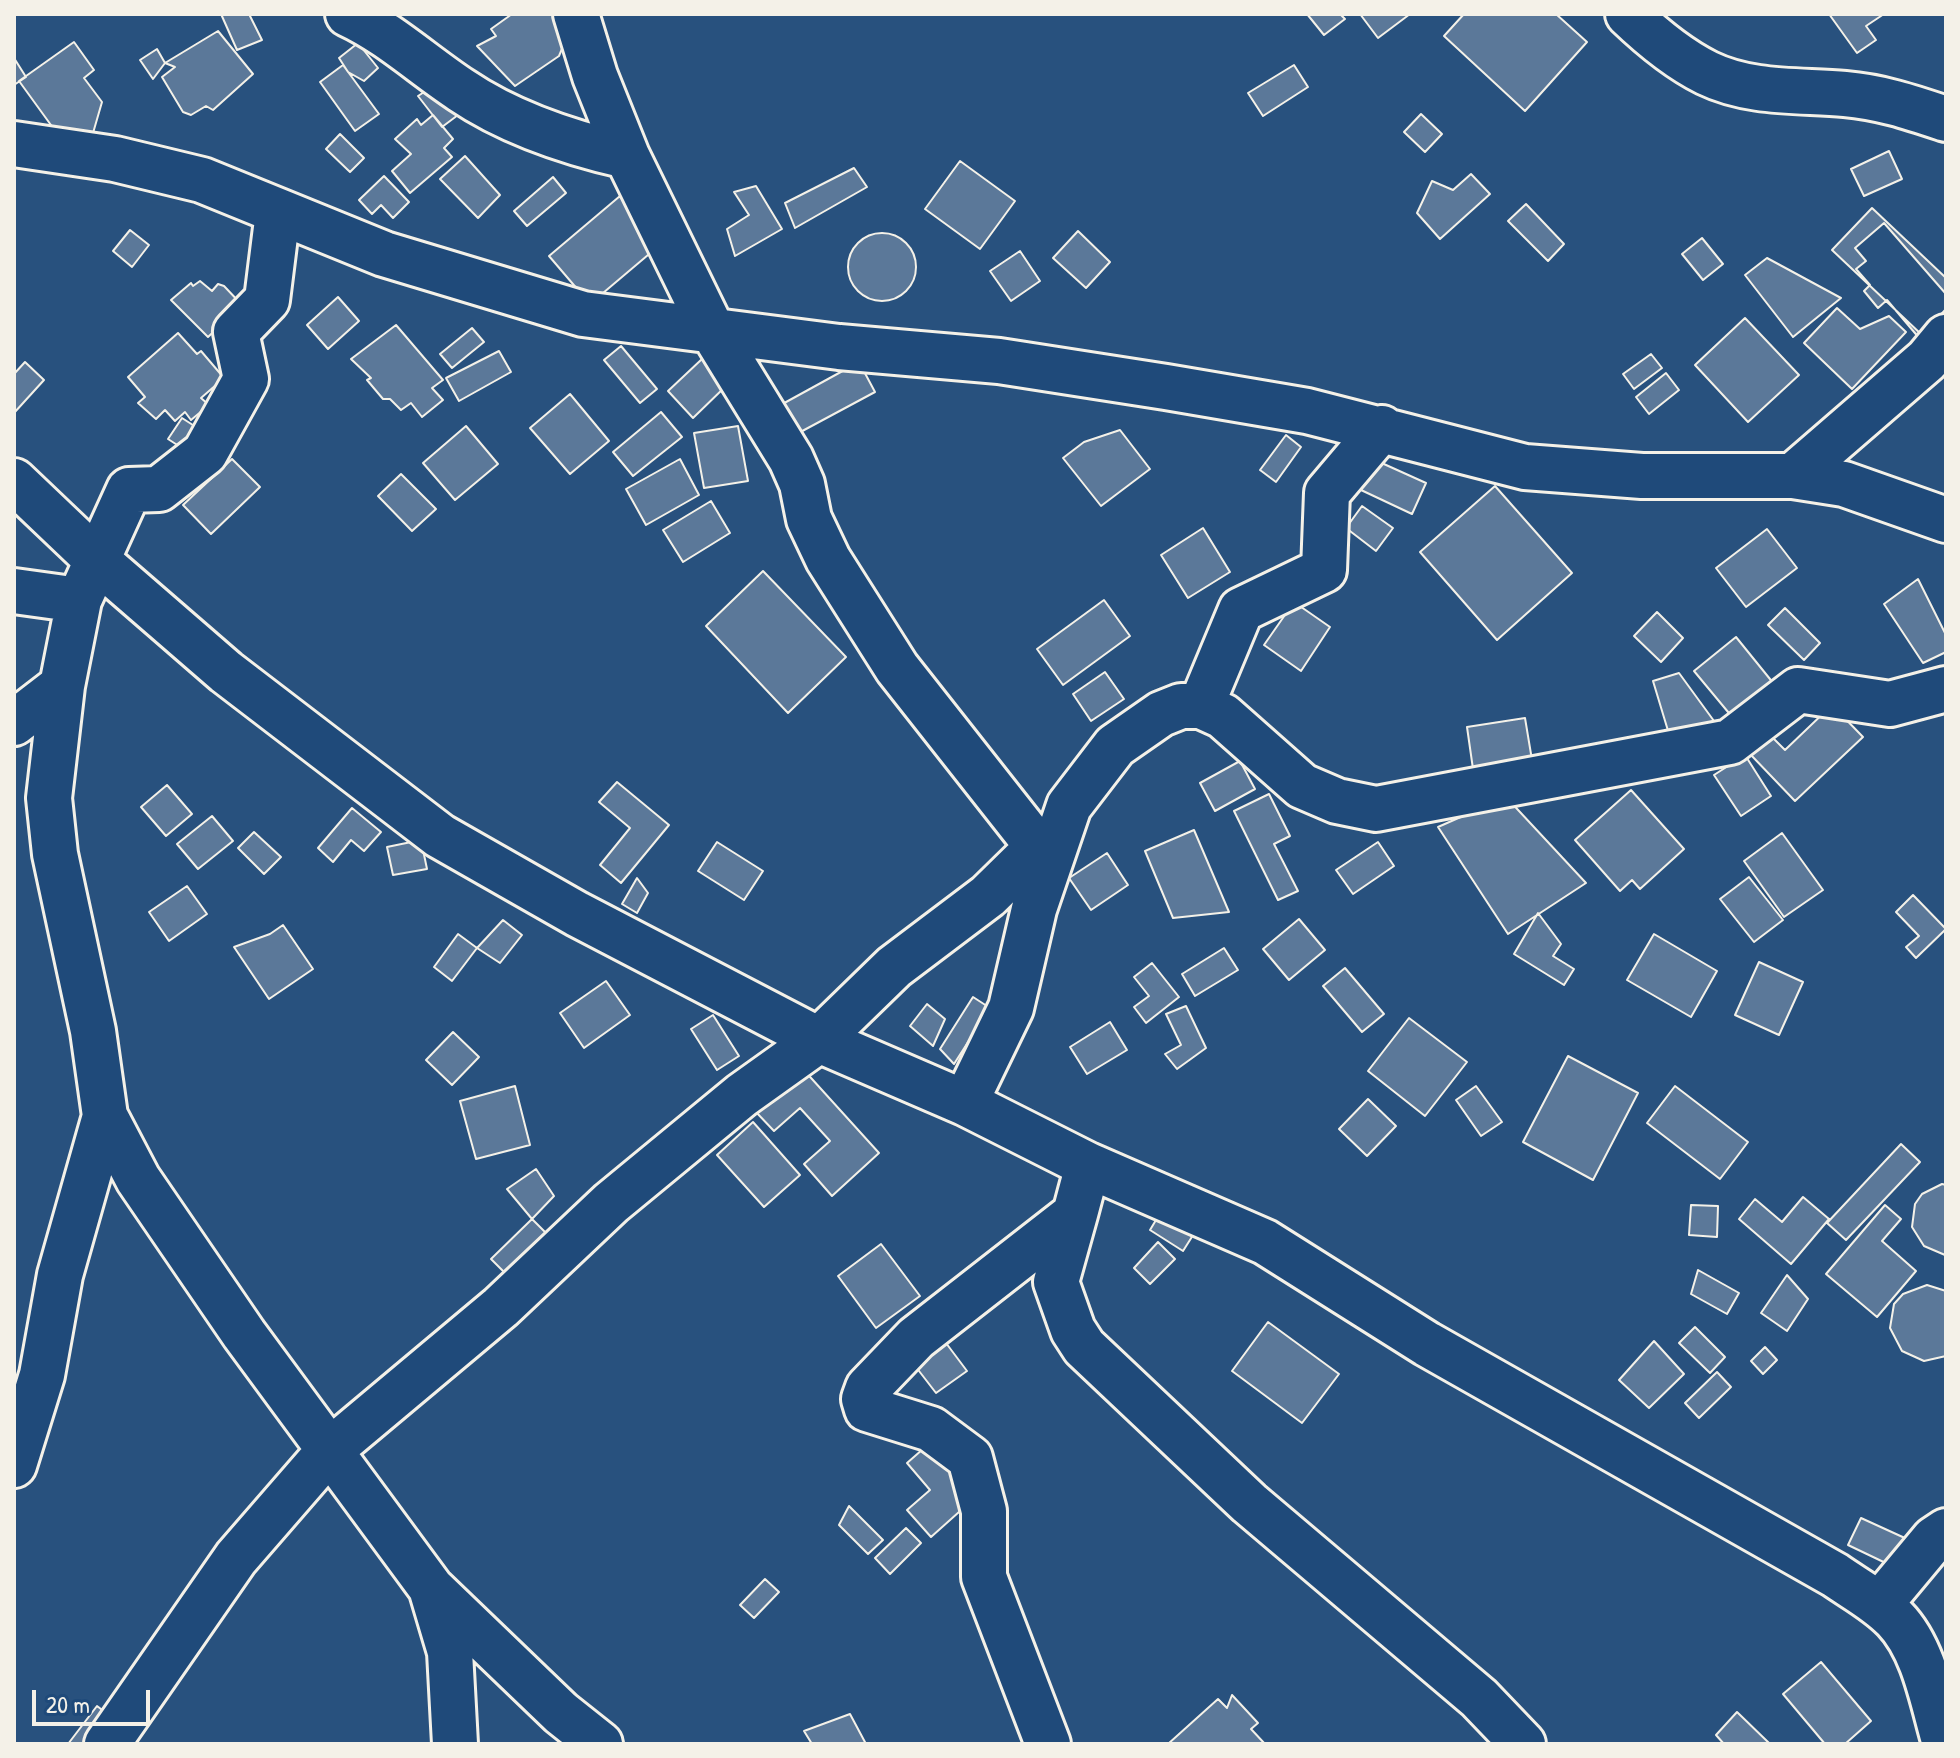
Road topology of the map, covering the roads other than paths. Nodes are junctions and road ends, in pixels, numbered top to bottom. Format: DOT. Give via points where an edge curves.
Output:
graph roads {
  1 [pos="348,14"];
  2 [pos="576,14"];
  3 [pos="1628,14"];
  4 [pos="1944,125"];
  5 [pos="14,144"];
  6 [pos="627,156"];
  7 [pos="278,212"];
  8 [pos="713,332"];
  9 [pos="1946,337"];
  10 [pos="1382,428"];
  11 [pos="1793,476"];
  12 [pos="14,481"];
  13 [pos="1946,520"];
  14 [pos="98,561"];
  15 [pos="14,591"];
  16 [pos="79,600"];
  17 [pos="62,686"];
  18 [pos="1946,689"];
  19 [pos="1201,706"];
  20 [pos="14,723"];
  21 [pos="1044,854"];
  22 [pos="819,1040"];
  23 [pos="965,1103"];
  24 [pos="105,1116"];
  25 [pos="1088,1165"];
  26 [pos="1075,1214"];
  27 [pos="18,1440"];
  28 [pos="328,1452"];
  29 [pos="1946,1531"];
  30 [pos="431,1588"];
  31 [pos="1879,1605"];
  32 [pos="107,1744"];
  33 [pos="455,1744"];
  34 [pos="600,1744"];
  35 [pos="1048,1744"];
  36 [pos="1523,1744"];
  37 [pos="1945,1744"];
  1 -- 6 [label="street" via="381,31 465,93 563,141"];
  2 -- 6 [label="street"];
  3 -- 4 [label="street" via="1709,74 1757,88 1894,101"];
  5 -- 7 [label="street" via="115,159 202,180"];
  6 -- 8 [label="street"];
  7 -- 8 [label="street" via="384,254 569,311"];
  7 -- 14 [label="street" via="267,300 236,332 246,379 205,453 159,489 129,490"];
  8 -- 10 [label="street" via="999,361"];
  8 -- 21 [label="street" via="791,459 828,559 906,679"];
  9 -- 11 [label="street" via="1927,360"];
  10 -- 11 [label="street" via="1525,467 1629,476"];
  10 -- 19 [label="street" via="1327,493 1324,570 1241,610"];
  11 -- 13 [label="street" via="1844,484"];
  12 -- 14 [label="street"];
  14 -- 16 [label="street"];
  14 -- 22 [label="street" via="226,672 440,836"];
  15 -- 16 [label="street"];
  16 -- 17 [label="street"];
  17 -- 20 [label="street"];
  17 -- 24 [label="street" via="49,798"];
  18 -- 19 [label="street" via="1890,704 1798,690 1730,742 1376,809 1302,786 1243,730"];
  19 -- 21 [label="street" via="1161,714 1115,746 1069,806"];
  21 -- 22 [label="street" via="894,967"];
  21 -- 23 [label="street" via="1011,1008"];
  22 -- 23 [label="street"];
  22 -- 28 [label="street" via="652,1168 501,1307"];
  23 -- 25 [label="street"];
  24 -- 27 [label="street" via="60,1275 42,1375"];
  24 -- 28 [label="street" via="138,1179"];
  25 -- 26 [label="street"];
  25 -- 31 [label="street" via="1265,1242 1427,1344"];
  26 -- 35 [label="street" via="916,1338 868,1388 864,1399 867,1409 931,1429 970,1458 984,1511 984,1577"];
  26 -- 36 [label="street" via="1056,1282 1084,1347 1249,1503 1479,1698"];
  28 -- 30 [label="street"];
  28 -- 32 [label="street" via="236,1558"];
  29 -- 31 [label="street"];
  30 -- 33 [label="street" via="450,1652"];
  30 -- 34 [label="street"];
  31 -- 37 [label="street" via="1911,1642"];
}
